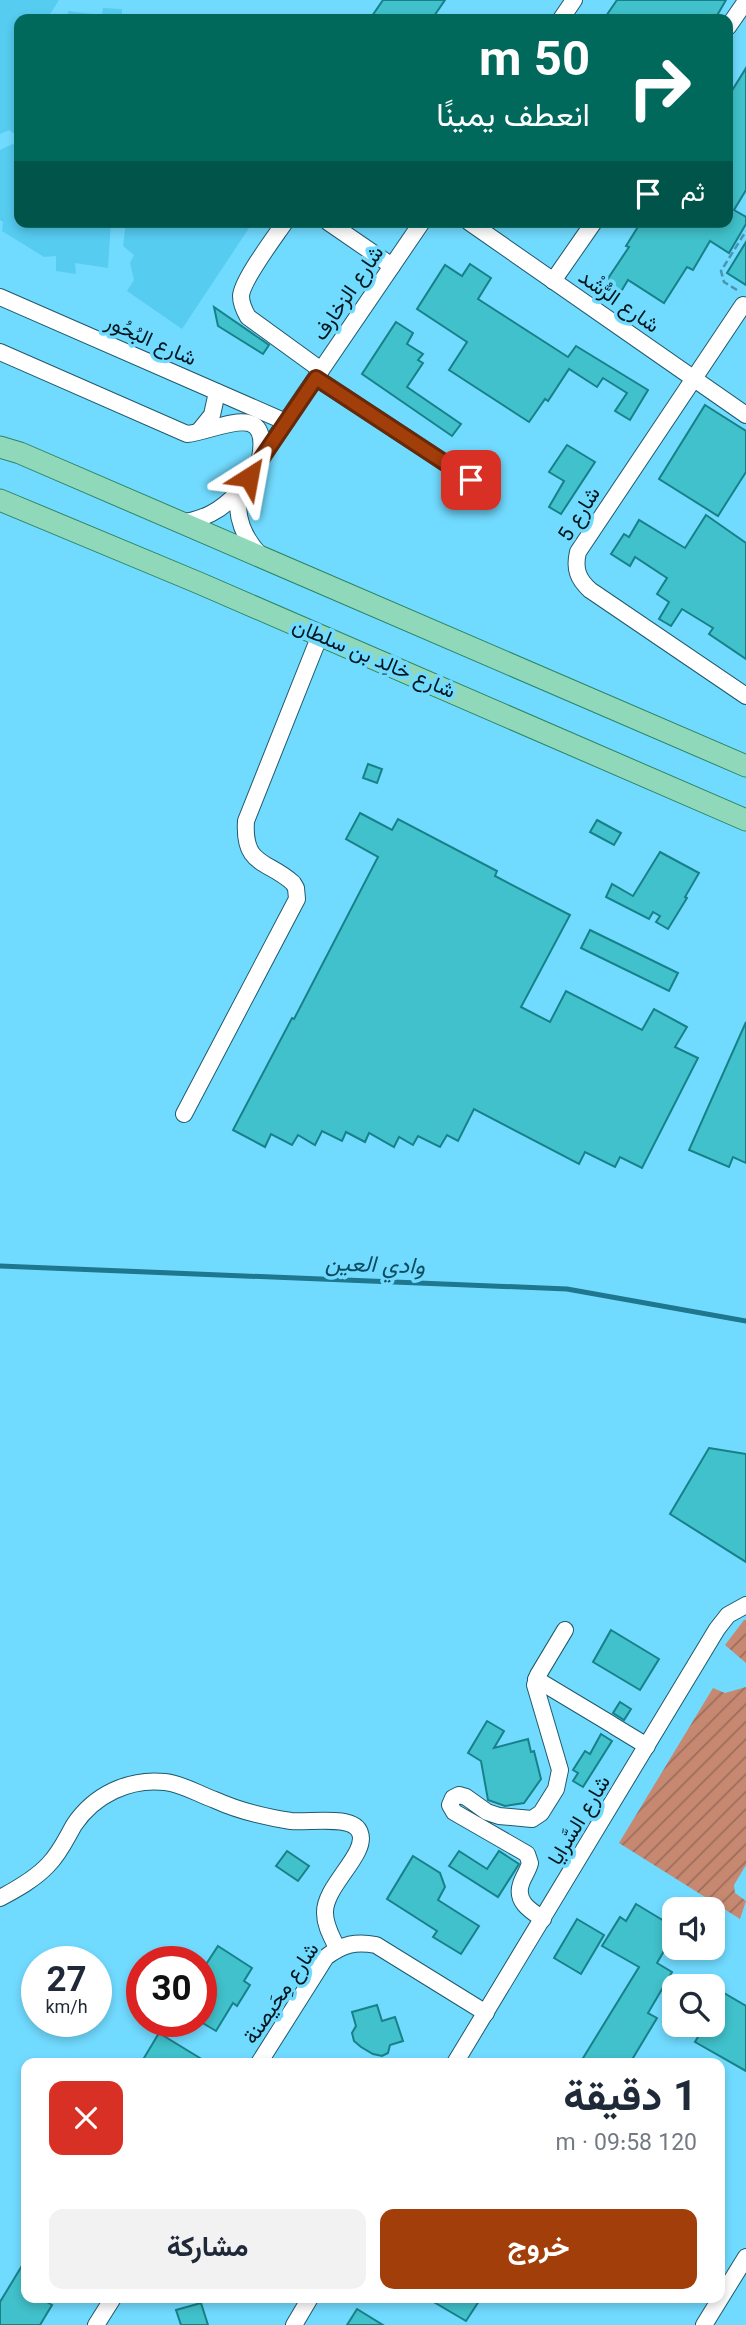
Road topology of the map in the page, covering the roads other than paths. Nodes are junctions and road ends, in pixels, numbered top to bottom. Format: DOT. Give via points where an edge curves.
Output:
graph roads {
  1 [pos="746,1"];
  2 [pos="733,20"];
  3 [pos="281,228"];
  4 [pos="337,228"];
  5 [pos="418,228"];
  6 [pos="478,228"];
  7 [pos="590,228"];
  8 [pos="393,266"];
  9 [pos="553,281"];
  10 [pos="0,297"];
  11 [pos="744,301"];
  12 [pos="0,352"];
  13 [pos="318,374"];
  14 [pos="694,379"];
  15 [pos="217,392"];
  16 [pos="746,415"];
  17 [pos="286,422"];
  18 [pos="197,433"];
  19 [pos="7,452"];
  20 [pos="259,461"];
  21 [pos="471,480"];
  22 [pos="238,492"];
  23 [pos="0,500"];
  24 [pos="178,523"];
  25 [pos="262,557"];
  26 [pos="320,635"];
  27 [pos="746,696"];
  28 [pos="746,766"];
  29 [pos="746,820"];
  30 [pos="184,1114"];
  31 [pos="746,1605"];
  32 [pos="565,1630"];
  33 [pos="536,1679"];
  34 [pos="648,1746"];
  35 [pos="0,1898"];
  36 [pos="543,1919"];
  37 [pos="337,1948"];
  38 [pos="486,2013"];
  39 [pos="262,2058"];
  40 [pos="458,2058"];
  41 [pos="746,2257"];
  42 [pos="725,2292"];
  43 [pos="110,2303"];
  44 [pos="307,2303"];
  45 [pos="718,2303"];
  46 [pos="96,2325"];
  47 [pos="293,2325"];
  48 [pos="705,2325"];
  1 -- 2 [label="street"];
  3 -- 13 [label="street" via="245,284 242,304 248,317"];
  4 -- 8 [label="street"];
  5 -- 8 [label="street, شارع الزخارف"];
  6 -- 9 [label="street, شارع الرُّشْد"];
  7 -- 9 [label="street"];
  8 -- 13 [label="street, شارع الزخارف"];
  9 -- 14 [label="street, شارع الرُّشْد"];
  10 -- 15 [label="street, شارع البُحُور"];
  11 -- 14 [label="street, شارع 5"];
  12 -- 18 [label="street" via="187,434"];
  13 -- 17 [label="street, شارع الزخارف"];
  13 -- 21 [label="street"];
  14 -- 16 [label="street, شارع الرُّشْد"];
  14 -- 27 [label="street, شارع 5" via="575,562 582,583 590,590"];
  15 -- 17 [label="street, شارع البُحُور"];
  15 -- 18 [label="street" via="212,415"];
  17 -- 20 [label="street, شارع الزخارف"];
  18 -- 20 [label="street" via="236,421 248,422 263,441"];
  19 -- 24 [label="main road"];
  20 -- 22 [label="street, شارع الزخارف"];
  22 -- 24 [label="street, شارع الزخارف" via="218,511"];
  22 -- 25 [label="street" via="244,535"];
  23 -- 26 [label="main road, شارع خالِد بن سلطان"];
  24 -- 25 [label="main road"];
  25 -- 28 [label="main road"];
  26 -- 29 [label="main road, شارع خالِد بن سلطان"];
  26 -- 30 [label="street" via="245,831 250,850 262,864 293,883 297,899"];
  31 -- 34 [label="street, شارع السَّرايا" via="722,1622"];
  32 -- 33 [label="street"];
  33 -- 34 [label="street"];
  33 -- 36 [label="street" via="535,1690 560,1770 556,1789 541,1813 532,1819 499,1816 459,1795 450,1805 454,1812 527,1854 530,1867 519,1893 524,1906"];
  34 -- 36 [label="street, شارع السَّرايا"];
  35 -- 37 [label="street" via="49,1864 82,1815 103,1796 130,1784 168,1782 264,1816 301,1822 344,1821 357,1828 360,1846 332,1889 325,1910"];
  36 -- 38 [label="street, شارع السَّرايا"];
  37 -- 38 [label="street, شارع مِحَيصنة" via="349,1943 376,1945"];
  37 -- 39 [label="street, شارع مِحَيصنة" via="326,1956"];
  38 -- 40 [label="street, شارع السَّرايا"];
  41 -- 42 [label="street"];
  43 -- 46 [label="street"];
  44 -- 47 [label="street"];
  45 -- 48 [label="street"];
}
